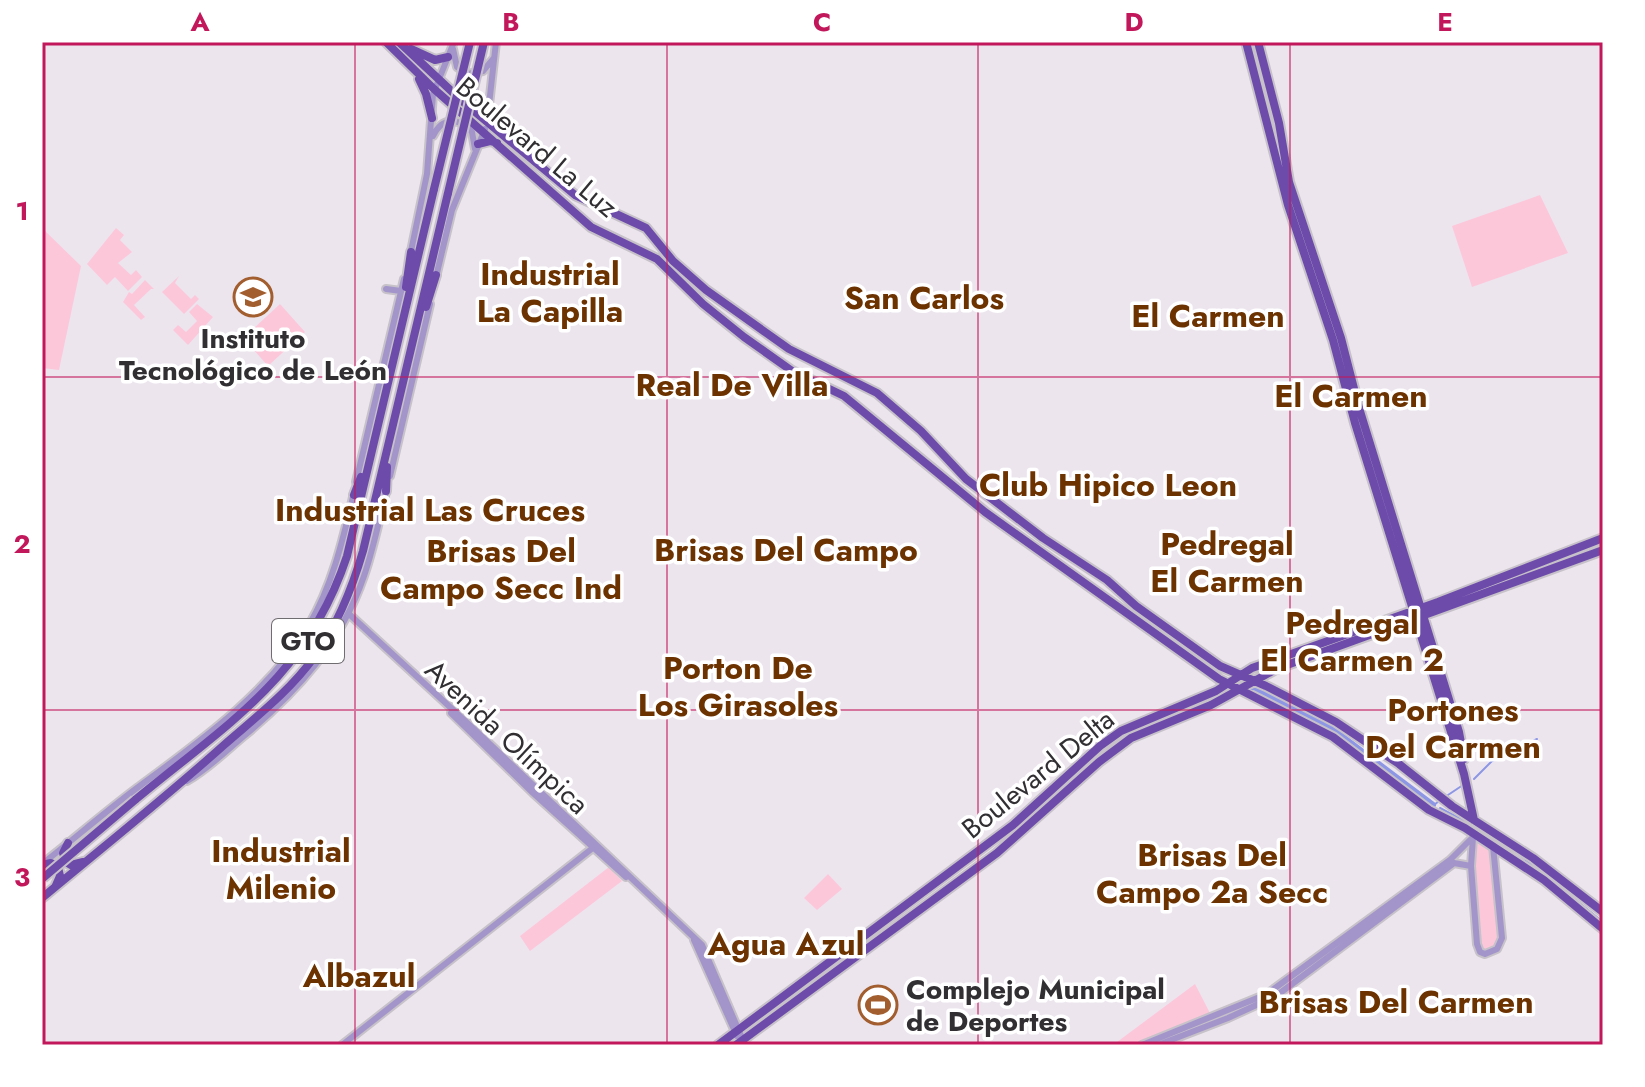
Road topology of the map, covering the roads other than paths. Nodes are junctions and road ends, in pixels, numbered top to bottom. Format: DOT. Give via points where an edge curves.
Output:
graph roads {
  1 [pos="386,42"];
  2 [pos="470,42"];
  3 [pos="484,42"];
  4 [pos="496,42"];
  5 [pos="1246,42"];
  6 [pos="1258,42"];
  7 [pos="401,43"];
  8 [pos="454,44"];
  9 [pos="448,57"];
  10 [pos="494,58"];
  11 [pos="412,68"];
  12 [pos="438,79"];
  13 [pos="434,89"];
  14 [pos="489,111"];
  15 [pos="432,118"];
  16 [pos="486,122"];
  17 [pos="484,132"];
  18 [pos="497,143"];
  19 [pos="514,143"];
  20 [pos="476,149"];
  21 [pos="429,155"];
  22 [pos="411,252"];
  23 [pos="670,264"];
  24 [pos="436,275"];
  25 [pos="386,289"];
  26 [pos="401,291"];
  27 [pos="412,346"];
  28 [pos="395,351"];
  29 [pos="789,356"];
  30 [pos="379,419"];
  31 [pos="395,419"];
  32 [pos="386,491"];
  33 [pos="354,495"];
  34 [pos="1603,538"];
  35 [pos="1603,550"];
  36 [pos="1528,567"];
  37 [pos="1533,577"];
  38 [pos="1499,578"];
  39 [pos="1415,586"];
  40 [pos="1499,589"];
  41 [pos="1438,602"];
  42 [pos="1434,613"];
  43 [pos="349,614"];
  44 [pos="1418,614"];
  45 [pos="343,624"];
  46 [pos="1427,629"];
  47 [pos="1339,643"];
  48 [pos="1203,668"];
  49 [pos="1265,674"];
  50 [pos="1241,675"];
  51 [pos="1253,680"];
  52 [pos="1227,684"];
  53 [pos="1266,686"];
  54 [pos="1239,690"];
  55 [pos="1204,696"];
  56 [pos="225,719"];
  57 [pos="220,732"];
  58 [pos="207,742"];
  59 [pos="192,747"];
  60 [pos="1060,783"];
  61 [pos="180,785"];
  62 [pos="1067,792"];
  63 [pos="1045,796"];
  64 [pos="1447,801"];
  65 [pos="1051,806"];
  66 [pos="1431,811"];
  67 [pos="1478,821"];
  68 [pos="1473,835"];
  69 [pos="1500,837"];
  70 [pos="68,843"];
  71 [pos="594,846"];
  72 [pos="1495,851"];
  73 [pos="89,860"];
  74 [pos="42,864"];
  75 [pos="1471,866"];
  76 [pos="1430,878"];
  77 [pos="1559,878"];
  78 [pos="42,879"];
  79 [pos="56,886"];
  80 [pos="1554,888"];
  81 [pos="42,898"];
  82 [pos="1603,912"];
  83 [pos="1603,929"];
  84 [pos="693,936"];
  85 [pos="1216,1020"];
  86 [pos="737,1031"];
  87 [pos="741,1044"];
  88 [pos="342,1045"];
  89 [pos="718,1045"];
  90 [pos="1142,1045"];
  91 [pos="1158,1045"];
  1 -- 11 [label="main road, Boulevard La Luz"];
  2 -- 28 [label="main road, GTO, bridge"];
  3 -- 27 [label="main road, GTO, bridge"];
  4 -- 10 [label="street"];
  5 -- 44 [label="main road" via="1288,205"];
  6 -- 39 [label="main road" via="1289,182"];
  7 -- 9 [label="main road" via="429,58"];
  7 -- 12 [label="main road, Boulevard La Luz"];
  8 -- 9 [label="street"];
  8 -- 10 [label="street" via="454,63 465,73 480,73"];
  9 -- 12 [label="street"];
  10 -- 14 [label="street"];
  11 -- 13 [label="main road, Boulevard La Luz"];
  11 -- 15 [label="main road"];
  12 -- 13 [label="street"];
  12 -- 16 [label="main road, Boulevard La Luz"];
  13 -- 15 [label="street"];
  13 -- 17 [label="main road, Boulevard La Luz"];
  14 -- 16 [label="street"];
  14 -- 19 [label="main road"];
  15 -- 21 [label="street"];
  16 -- 17 [label="street"];
  16 -- 19 [label="main road, Boulevard La Luz"];
  17 -- 18 [label="main road, Boulevard La Luz"];
  17 -- 20 [label="street"];
  18 -- 20 [label="main road"];
  18 -- 23 [label="main road, Boulevard La Luz" via="591,227"];
  19 -- 23 [label="main road, Boulevard La Luz" via="581,199 646,228"];
  20 -- 21 [label="street" via="472,132 450,120 436,129"];
  20 -- 24 [label="street" via="452,210"];
  21 -- 22 [label="street"];
  22 -- 26 [label="street"];
  22 -- 28 [label="main road"];
  23 -- 29 [label="main road, Boulevard La Luz"];
  23 -- 29 [label="main road, Boulevard La Luz" via="710,311 766,353"];
  24 -- 27 [label="main road"];
  24 -- 32 [label="street"];
  25 -- 26 [label="street"];
  26 -- 33 [label="street"];
  27 -- 31 [label="main road, GTO"];
  28 -- 30 [label="main road, GTO"];
  29 -- 48 [label="main road, Boulevard La Luz" via="985,512"];
  29 -- 50 [label="main road, Boulevard La Luz" via="877,393 966,479 1016,518 1214,663"];
  30 -- 33 [label="main road"];
  30 -- 57 [label="main road, GTO" via="347,556 325,611 287,669"];
  31 -- 32 [label="main road"];
  31 -- 61 [label="main road, GTO" via="356,577 333,627 289,687"];
  32 -- 43 [label="street"];
  33 -- 56 [label="street" via="335,568 309,625 281,664"];
  34 -- 36 [label="main road, Boulevard Delta"];
  35 -- 37 [label="main road, Boulevard Delta"];
  36 -- 37 [label="main road" via="1526,574"];
  36 -- 38 [label="main road, Boulevard Delta"];
  37 -- 40 [label="main road, Boulevard Delta"];
  38 -- 40 [label="main road" via="1504,582"];
  38 -- 41 [label="main road, Boulevard Delta"];
  39 -- 41 [label="main road" via="1425,598"];
  39 -- 44 [label="main road"];
  40 -- 42 [label="main road, Boulevard Delta"];
  41 -- 44 [label="main road, Boulevard Delta"];
  42 -- 44 [label="main road, Boulevard Delta"];
  42 -- 46 [label="main road"];
  43 -- 45 [label="street"];
  43 -- 71 [label="street, Avenida Olímpica"];
  44 -- 46 [label="main road"];
  44 -- 47 [label="main road, Boulevard Delta"];
  44 -- 67 [label="main road"];
  45 -- 61 [label="street" via="317,665 283,703"];
  45 -- 71 [label="street, Avenida Olímpica" via="353,624 365,634"];
  46 -- 67 [label="main road" via="1459,732"];
  47 -- 49 [label="main road, Boulevard Delta"];
  47 -- 50 [label="main road, Boulevard Delta"];
  48 -- 52 [label="main road, Boulevard La Luz"];
  48 -- 55 [label="main road" via="1211,681"];
  49 -- 51 [label="main road, Boulevard Delta"];
  49 -- 53 [label="main road"];
  50 -- 51 [label="main road, Boulevard La Luz"];
  50 -- 52 [label="main road, Boulevard Delta"];
  51 -- 53 [label="main road, Boulevard La Luz"];
  51 -- 54 [label="main road, Boulevard Delta"];
  52 -- 54 [label="main road, Boulevard La Luz"];
  52 -- 55 [label="main road, Boulevard Delta"];
  53 -- 64 [label="main road, Boulevard La Luz" via="1336,722"];
  54 -- 62 [label="main road, Boulevard Delta" via="1131,738"];
  54 -- 66 [label="main road, Boulevard La Luz" via="1333,737"];
  55 -- 60 [label="main road, Boulevard Delta" via="1121,731"];
  56 -- 57 [label="main road"];
  56 -- 59 [label="street"];
  57 -- 58 [label="main road, GTO"];
  58 -- 59 [label="main road"];
  58 -- 78 [label="main road, GTO, bridge"];
  59 -- 70 [label="street"];
  60 -- 62 [label="main road" via="1057,792"];
  60 -- 63 [label="main road, Boulevard Delta"];
  61 -- 73 [label="main road, GTO"];
  62 -- 65 [label="main road, Boulevard Delta"];
  63 -- 65 [label="main road" via="1053,800"];
  63 -- 86 [label="main road, Boulevard Delta"];
  64 -- 66 [label="main road"];
  64 -- 67 [label="main road, Boulevard La Luz"];
  65 -- 87 [label="main road, Boulevard Delta" via="997,853"];
  66 -- 68 [label="main road, Boulevard La Luz"];
  67 -- 68 [label="main road"];
  67 -- 69 [label="main road, Boulevard La Luz"];
  68 -- 72 [label="main road, Boulevard La Luz"];
  68 -- 75 [label="street"];
  68 -- 76 [label="street"];
  69 -- 72 [label="main road" via="1492,840"];
  69 -- 77 [label="main road, Boulevard La Luz"];
  70 -- 73 [label="main road" via="63,856 68,864"];
  70 -- 74 [label="street"];
  71 -- 84 [label="street, Avenida Olímpica"];
  71 -- 88 [label="street"];
  72 -- 75 [label="street" via="1502,938 1500,947 1489,954 1477,944"];
  72 -- 80 [label="main road, Boulevard La Luz"];
  73 -- 79 [label="main road, GTO"];
  74 -- 79 [label="main road" via="58,867"];
  75 -- 76 [label="street" via="1450,865"];
  76 -- 85 [label="street" via="1276,996"];
  77 -- 80 [label="main road"];
  77 -- 82 [label="main road, Boulevard La Luz"];
  79 -- 81 [label="main road, GTO"];
  80 -- 83 [label="main road, Boulevard La Luz"];
  84 -- 86 [label="street, Avenida Olímpica"];
  84 -- 86 [label="street, Avenida Olímpica" via="714,961"];
  85 -- 90 [label="street"];
  85 -- 91 [label="street"];
  86 -- 87 [label="street, Avenida Olímpica"];
  86 -- 89 [label="main road, Boulevard Delta"];
}
